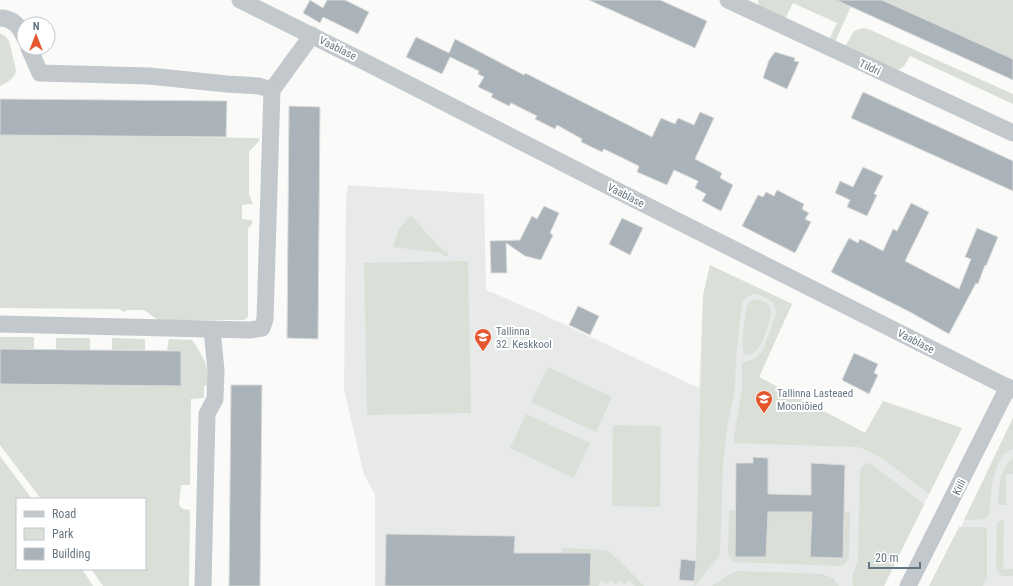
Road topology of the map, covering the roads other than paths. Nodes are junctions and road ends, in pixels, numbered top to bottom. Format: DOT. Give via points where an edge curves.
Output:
graph roads {
  1 [pos="240,0"];
  2 [pos="728,0"];
  3 [pos="0,18"];
  4 [pos="16,24"];
  5 [pos="312,35"];
  6 [pos="33,56"];
  7 [pos="272,90"];
  8 [pos="1013,133"];
  9 [pos="0,324"];
  10 [pos="212,330"];
  11 [pos="1010,388"];
  12 [pos="203,586"];
  13 [pos="908,586"];
  1 -- 5 [label="street, Vaablase"];
  2 -- 8 [label="street, Tildri"];
  3 -- 4 [label="street" via="8,18"];
  5 -- 7 [label="street"];
  5 -- 11 [label="street, Vaablase"];
  6 -- 7 [label="street" via="40,73 149,76 259,86"];
  7 -- 10 [label="street" via="266,319 262,328"];
  9 -- 10 [label="street"];
  10 -- 12 [label="street" via="216,370 215,399 207,414"];
  11 -- 13 [label="street, Kiili"];
}
